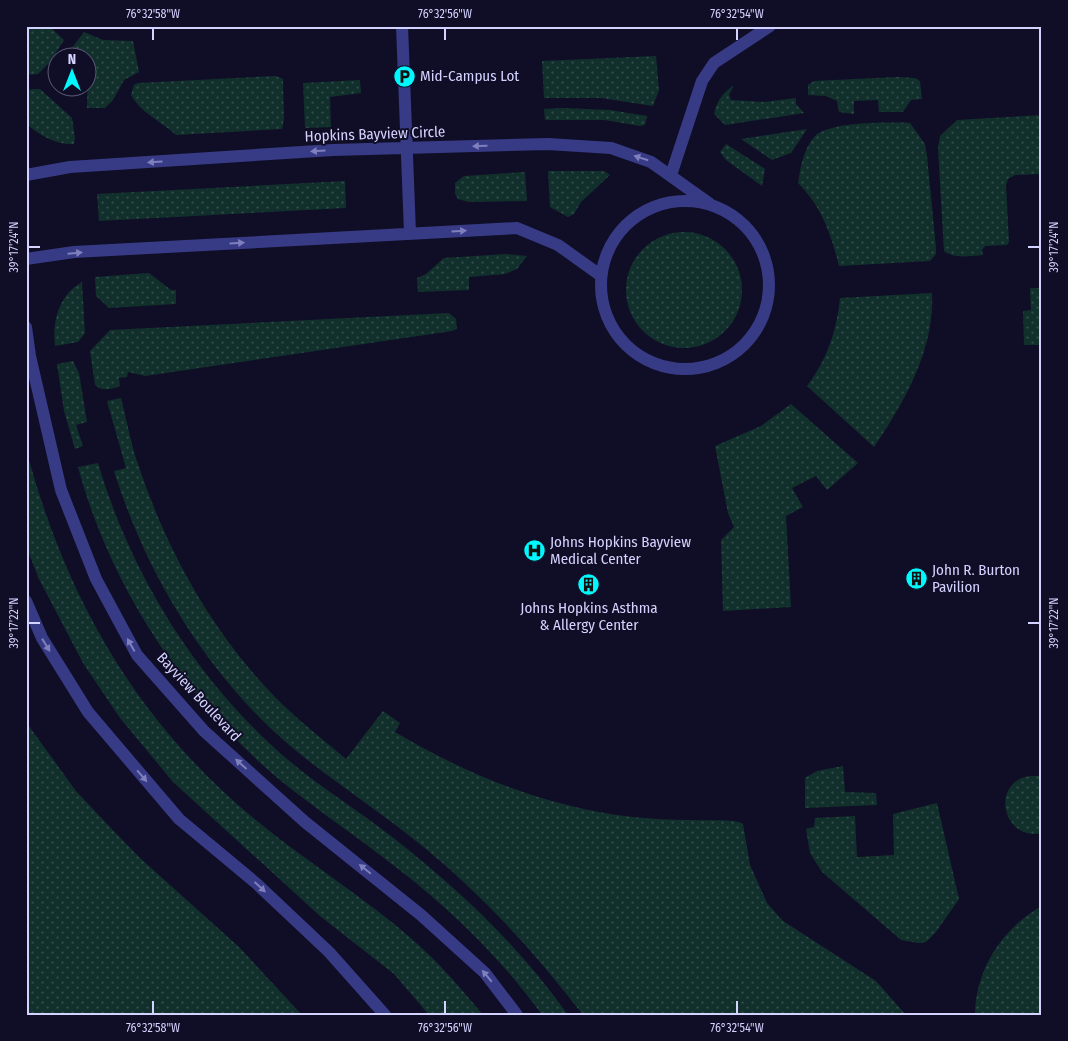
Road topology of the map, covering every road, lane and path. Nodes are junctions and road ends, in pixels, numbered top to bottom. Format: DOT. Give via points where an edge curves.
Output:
graph roads {
  1 [pos="402,26"];
  2 [pos="770,26"];
  3 [pos="407,148"];
  4 [pos="26,175"];
  5 [pos="670,175"];
  6 [pos="710,204"];
  7 [pos="410,233"];
  8 [pos="26,259"];
  9 [pos="600,275"];
  10 [pos="26,327"];
  11 [pos="26,601"];
  12 [pos="385,1015"];
  13 [pos="516,1015"];
  1 -- 3 [label="street"];
  2 -- 5 [label="street" via="714,63 702,81"];
  3 -- 4 [label="street, Hopkins Bayview Circle, one-way" via="70,167"];
  5 -- 3 [label="street, Hopkins Bayview Circle, one-way" via="651,162 611,148 548,144"];
  3 -- 7 [label="street"];
  5 -- 6 [label="street, Hopkins Bayview Circle"];
  6 -- 9 [label="street, Hopkins Bayview Circle" via="686,200 661,203 638,213 620,229 606,250"];
  6 -- 9 [label="street, Hopkins Bayview Circle" via="737,217 757,239 768,266 770,296 761,323 743,347 726,358 689,370 660,366 633,352 613,331 602,304"];
  8 -- 7 [label="street, one-way" via="74,252"];
  7 -- 9 [label="street, one-way" via="517,228 558,245"];
  13 -- 10 [label="street, Bayview Boulevard, one-way" via="485,973 422,915 305,822 204,731 137,655 96,579 61,490"];
  11 -- 12 [label="street, one-way" via="42,638 88,712 179,819 257,884 329,952"];
}
